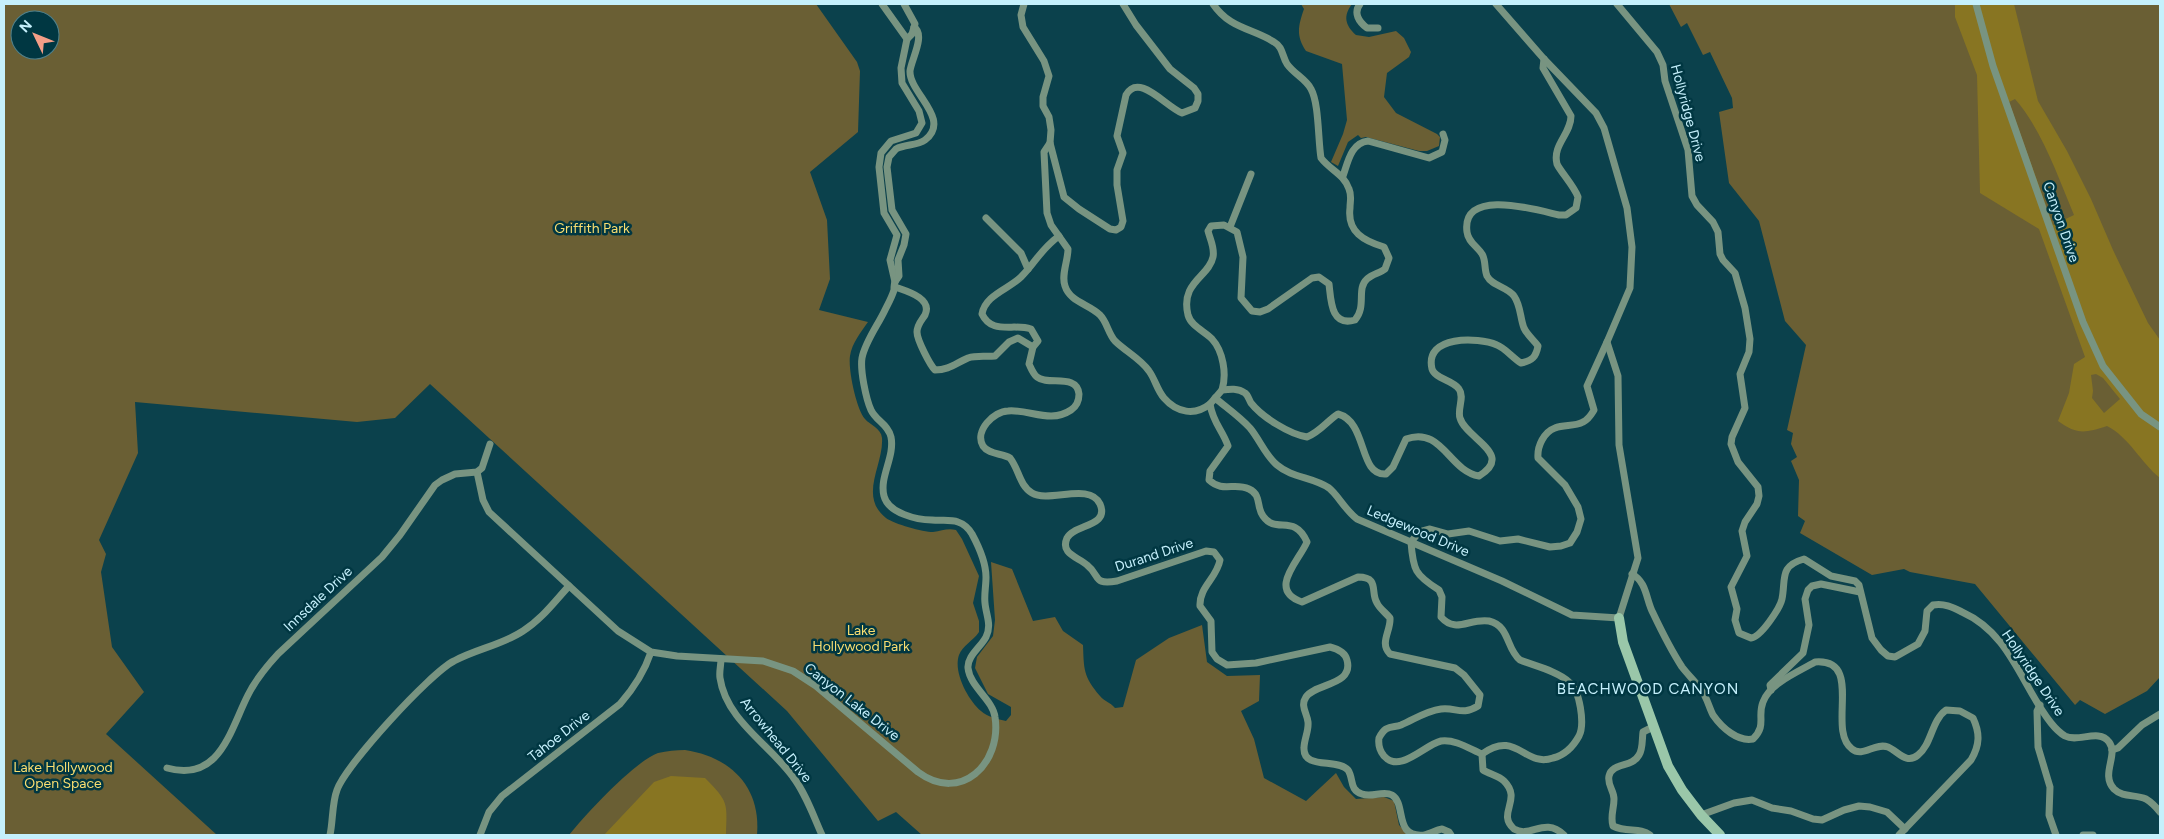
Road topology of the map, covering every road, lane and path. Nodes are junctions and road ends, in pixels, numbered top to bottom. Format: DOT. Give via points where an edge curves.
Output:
graph roads {
  1 [pos="882,4"];
  2 [pos="904,4"];
  3 [pos="1024,4"];
  4 [pos="1123,4"];
  5 [pos="1213,4"];
  6 [pos="1360,4"];
  7 [pos="1496,4"];
  8 [pos="1617,4"];
  9 [pos="1976,4"];
  10 [pos="914,28"];
  11 [pos="1378,28"];
  12 [pos="907,39"];
  13 [pos="906,49"];
  14 [pos="915,53"];
  15 [pos="1544,59"];
  16 [pos="1443,134"];
  17 [pos="1050,143"];
  18 [pos="1251,174"];
  19 [pos="1342,176"];
  20 [pos="986,218"];
  21 [pos="1230,227"];
  22 [pos="1058,236"];
  23 [pos="1028,269"];
  24 [pos="895,285"];
  25 [pos="1607,342"];
  26 [pos="1033,347"];
  27 [pos="1222,390"];
  28 [pos="1216,398"];
  29 [pos="1210,404"];
  30 [pos="2160,427"];
  31 [pos="490,444"];
  32 [pos="477,472"];
  33 [pos="1411,542"];
  34 [pos="1632,574"];
  35 [pos="569,586"];
  36 [pos="1860,592"];
  37 [pos="1619,618"];
  38 [pos="651,652"];
  39 [pos="721,659"];
  40 [pos="1771,690"];
  41 [pos="2040,706"];
  42 [pos="2160,714"];
  43 [pos="1654,727"];
  44 [pos="2112,750"];
  45 [pos="1482,754"];
  46 [pos="167,768"];
  47 [pos="2160,812"];
  48 [pos="1701,815"];
  49 [pos="1905,829"];
  50 [pos="330,835"];
  51 [pos="480,835"];
  52 [pos="822,835"];
  53 [pos="1451,835"];
  54 [pos="1564,835"];
  55 [pos="1650,835"];
  56 [pos="1720,835"];
  57 [pos="1899,835"];
  58 [pos="2056,835"];
  59 [pos="2083,835"];
  60 [pos="2093,835"];
  1 -- 12 [label="street"];
  2 -- 10 [label="street" via="914,20"];
  3 -- 17 [label="street" via="1021,15 1023,27 1044,60 1049,76 1043,106 1049,117"];
  4 -- 17 [label="street" via="1170,69 1194,88 1198,94 1195,108 1182,113 1141,87 1134,86 1129,90 1117,136 1123,153 1117,170 1123,221 1116,230 1064,197"];
  5 -- 19 [label="street" via="1223,16 1245,30 1276,42 1290,68 1312,89 1321,158"];
  6 -- 11 [label="street" via="1356,14 1358,19 1367,28"];
  7 -- 15 [label="street"];
  8 -- 36 [label="street, Hollyridge Drive" via="1657,52 1688,150 1692,196 1718,232 1720,254 1735,273 1745,308 1750,340 1740,374 1745,408 1731,444 1738,462 1758,487 1759,496 1742,531 1747,556 1745,564 1731,587 1737,609 1736,626 1746,637 1756,638 1762,633 1782,600 1789,566 1804,559 1831,576 1855,580"];
  9 -- 30 [label="street, Canyon Drive" via="1993,66 2083,322 2103,366 2141,414"];
  10 -- 12 [label="street"];
  10 -- 14 [label="street" via="919,33"];
  12 -- 13 [label="street"];
  13 -- 14 [label="street"];
  13 -- 24 [label="street" via="901,68 902,83 920,110 922,123 916,133 891,141 881,153 878,167 884,213 897,235 890,260"];
  14 -- 24 [label="street" via="910,69 911,80 932,114 933,127 927,139 896,148 887,162 892,210 906,234"];
  15 -- 25 [label="street" via="1596,114 1604,128 1627,208 1632,247 1630,288"];
  15 -- 27 [label="street" via="1543,68 1571,116 1571,124 1556,150 1558,164 1578,197 1576,208 1566,215 1559,215 1494,204 1477,210 1467,224 1470,240 1483,254 1487,276 1514,296 1526,332 1538,346 1536,354 1521,363 1498,345 1451,341 1442,344 1432,360 1432,370 1437,376 1459,388 1462,394 1459,412 1465,427 1490,450 1491,466 1487,472 1480,476 1467,473 1433,440 1416,436 1406,439 1393,468 1379,475 1372,469 1356,429 1344,416 1338,414 1307,437 1296,435 1262,413 1246,393 1235,388"];
  16 -- 19 [label="street" via="1442,152 1429,158 1368,141 1360,142"];
  17 -- 22 [label="street" via="1044,152 1045,191 1047,213"];
  18 -- 21 [label="street"];
  19 -- 21 [label="street" via="1351,199 1351,226 1359,236 1384,247 1389,258 1385,269 1369,277 1362,287 1362,308 1355,320 1348,322 1337,317 1329,284 1319,277 1312,278 1268,308 1252,311 1241,298 1243,257 1237,232"];
  20 -- 23 [label="street" via="1021,253"];
  21 -- 27 [label="street" via="1210,226 1213,259 1192,284 1187,307 1191,322 1218,348 1226,378"];
  22 -- 23 [label="street" via="1045,246"];
  22 -- 29 [label="street" via="1068,249 1064,278 1069,294 1101,316 1113,339 1148,369 1163,397 1172,405 1198,412"];
  23 -- 26 [label="street" via="986,303 982,314 998,328 1017,326 1031,329 1038,341"];
  24 -- 26 [label="street" via="925,304 926,313 917,334 929,364 935,370 956,366 967,358 995,356 1018,338"];
  24 -- 39 [label="street, Canyon Lake Drive" via="861,365 870,408 888,429 892,440 884,497 889,506 899,512 923,520 955,521 964,525 983,558 989,626 986,638 970,659 968,667 983,698 994,710 996,724 992,751 982,769 966,780 949,783 931,780 801,675 762,661"];
  25 -- 33 [label="street" via="1588,386 1594,410 1589,419 1573,426 1555,428 1546,435 1538,452 1538,458 1565,485 1578,507 1581,520 1570,543 1550,546 1518,539 1500,542 1469,530 1448,534 1430,529 1419,532"];
  25 -- 34 [label="street" via="1618,376 1619,445 1638,547"];
  26 -- 53 [label="street, Durand Drive" via="1029,364 1036,376 1075,384 1079,400 1074,408 1058,416 1009,410 999,413 984,427 981,437 989,451 1010,458 1025,487 1033,494 1090,494 1096,497 1102,510 1100,517 1071,533 1066,548 1070,555 1087,564 1099,580 1107,583 1206,551 1214,552 1220,560 1218,570 1199,599 1202,612 1212,621 1212,652 1217,659 1227,665 1239,666 1330,647 1340,650 1348,664 1345,673 1327,687 1312,690 1305,698 1303,706 1309,728 1305,754 1313,761 1346,768 1351,785 1360,794 1392,795 1397,800 1407,830 1424,835 1442,829"];
  27 -- 28 [label="street"];
  28 -- 29 [label="street"];
  28 -- 33 [label="street, Ledgewood Drive" via="1250,429 1260,446 1286,472 1330,489 1357,520"];
  29 -- 45 [label="street" via="1212,417 1228,446 1210,471 1209,480 1216,486 1249,489 1259,500 1264,519 1295,526 1302,531 1307,542 1286,581 1288,594 1302,602 1358,577 1365,577 1374,586 1377,604 1390,618 1391,627 1384,644 1386,650 1390,654 1455,668 1480,695 1478,706 1471,710 1428,712 1384,730 1379,738 1380,751 1386,758 1399,761 1447,741"];
  31 -- 32 [label="street" via="482,468"];
  32 -- 35 [label="street, Canyon Lake Drive" via="489,512"];
  32 -- 46 [label="street, Innsdale Drive" via="456,474 435,485 382,557 278,654 249,693 230,736 212,762 193,770"];
  33 -- 37 [label="street, Ledgewood Drive" via="1572,615"];
  33 -- 45 [label="street" via="1416,570 1422,580 1439,590 1441,616 1446,623 1455,626 1490,621 1506,633 1514,655 1520,660 1568,680 1578,694 1580,734 1565,753 1552,759 1538,759 1501,744"];
  34 -- 37 [label="street"];
  34 -- 40 [label="street" via="1639,578 1671,649 1725,728 1740,739 1753,739 1762,725 1763,703"];
  35 -- 38 [label="street, Canyon Lake Drive" via="618,631"];
  35 -- 50 [label="street" via="539,619 523,631 453,661 432,678 356,761 337,790"];
  36 -- 40 [label="street" via="1821,584 1808,590 1805,599 1809,625 1803,653 1770,685"];
  36 -- 41 [label="street, Hollyridge Drive" via="1872,638 1888,656 1895,657 1918,644 1926,630 1927,611 1933,605 1946,604 1988,628 2020,669"];
  37 -- 43 [label="street" via="1623,642"];
  38 -- 39 [label="street, Canyon Lake Drive"];
  38 -- 51 [label="street, Tahoe Drive" via="644,673 623,700 502,796 489,812"];
  39 -- 52 [label="street, Arrowhead Drive" via="720,678 726,697 743,723 792,776"];
  40 -- 49 [label="street" via="1815,662 1830,664 1837,670 1843,684 1844,736 1852,750 1858,752 1886,746 1904,758 1912,758 1918,755 1936,720 1946,710 1960,711 1973,718 1979,738 1972,760"];
  41 -- 44 [label="street, Hollyridge Drive" via="2064,736 2100,736 2111,744"];
  41 -- 58 [label="street" via="2037,712 2038,748 2050,787 2049,815"];
  42 -- 44 [label="street"];
  43 -- 48 [label="street" via="1668,766"];
  43 -- 55 [label="street" via="1643,732 1638,758 1616,767 1608,777 1614,795 1613,826 1626,831 1642,830"];
  44 -- 47 [label="street" via="2108,770 2113,788 2121,794 2145,799"];
  45 -- 54 [label="street" via="1483,770 1502,779 1509,788 1512,797 1507,821 1514,829 1522,834 1552,827"];
  48 -- 49 [label="street" via="1752,800 1822,820 1859,806 1887,812"];
  48 -- 56 [label="street"];
  49 -- 57 [label="street"];
  59 -- 60 [label="street"];
}
